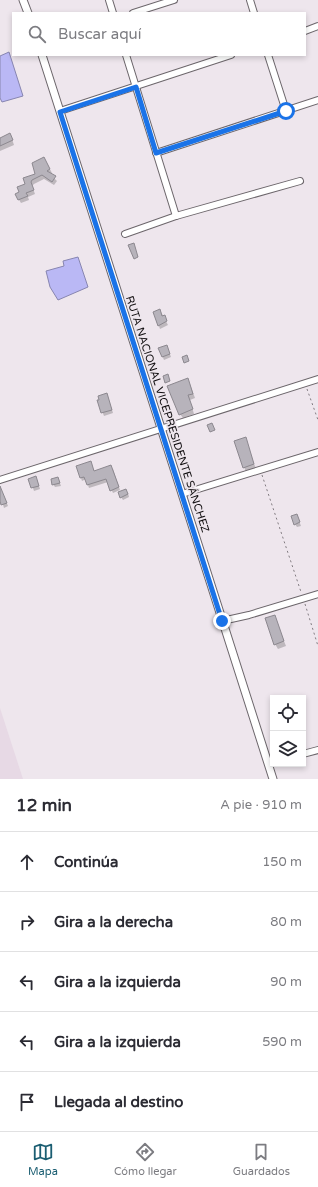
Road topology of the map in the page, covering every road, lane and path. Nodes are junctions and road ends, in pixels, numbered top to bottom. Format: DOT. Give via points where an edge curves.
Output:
graph roads {
  1 [pos="23,0"];
  2 [pos="109,0"];
  3 [pos="174,0"];
  4 [pos="250,0"];
  5 [pos="28,12"];
  6 [pos="113,12"];
  7 [pos="136,12"];
  8 [pos="254,12"];
  9 [pos="318,26"];
  10 [pos="306,31"];
  11 [pos="42,56"];
  12 [pos="126,56"];
  13 [pos="228,56"];
  14 [pos="268,56"];
  15 [pos="136,87"];
  16 [pos="318,100"];
  17 [pos="286,111"];
  18 [pos="60,112"];
  19 [pos="156,153"];
  20 [pos="300,181"];
  21 [pos="176,216"];
  22 [pos="125,234"];
  23 [pos="318,379"];
  24 [pos="305,383"];
  25 [pos="318,420"];
  26 [pos="161,429"];
  27 [pos="318,452"];
  28 [pos="260,470"];
  29 [pos="0,480"];
  30 [pos="182,494"];
  31 [pos="318,594"];
  32 [pos="304,598"];
  33 [pos="222,621"];
  34 [pos="318,646"];
  35 [pos="318,750"];
  36 [pos="306,753"];
  37 [pos="270,761"];
  38 [pos="271,767"];
  39 [pos="273,779"];
  1 -- 5 [label="street"];
  2 -- 6 [label="street"];
  3 -- 7 [label="street"];
  4 -- 8 [label="street"];
  9 -- 10 [label="street"];
  11 -- 18 [label="street, RUTA NACIONAL VICEPRESIDENTE SÁNCHEZ"];
  12 -- 15 [label="street"];
  13 -- 15 [label="street"];
  14 -- 17 [label="street"];
  15 -- 18 [label="street"];
  15 -- 19 [label="street"];
  16 -- 17 [label="street"];
  17 -- 19 [label="street"];
  18 -- 26 [label="street, RUTA NACIONAL VICEPRESIDENTE SÁNCHEZ"];
  19 -- 21 [label="street"];
  20 -- 21 [label="street"];
  21 -- 22 [label="street"];
  23 -- 24 [label="street"];
  24 -- 25 [label="path"];
  24 -- 26 [label="street"];
  26 -- 29 [label="street"];
  26 -- 30 [label="street, RUTA NACIONAL VICEPRESIDENTE SÁNCHEZ"];
  27 -- 28 [label="street"];
  28 -- 30 [label="street"];
  28 -- 32 [label="path"];
  30 -- 33 [label="street, RUTA NACIONAL VICEPRESIDENTE SÁNCHEZ"];
  31 -- 32 [label="street"];
  32 -- 33 [label="street"];
  32 -- 34 [label="path"];
  33 -- 37 [label="street, RUTA NACIONAL VICEPRESIDENTE SÁNCHEZ"];
  35 -- 36 [label="street"];
  38 -- 39 [label="street, RUTA NACIONAL VICEPRESIDENTE SÁNCHEZ"];
}
